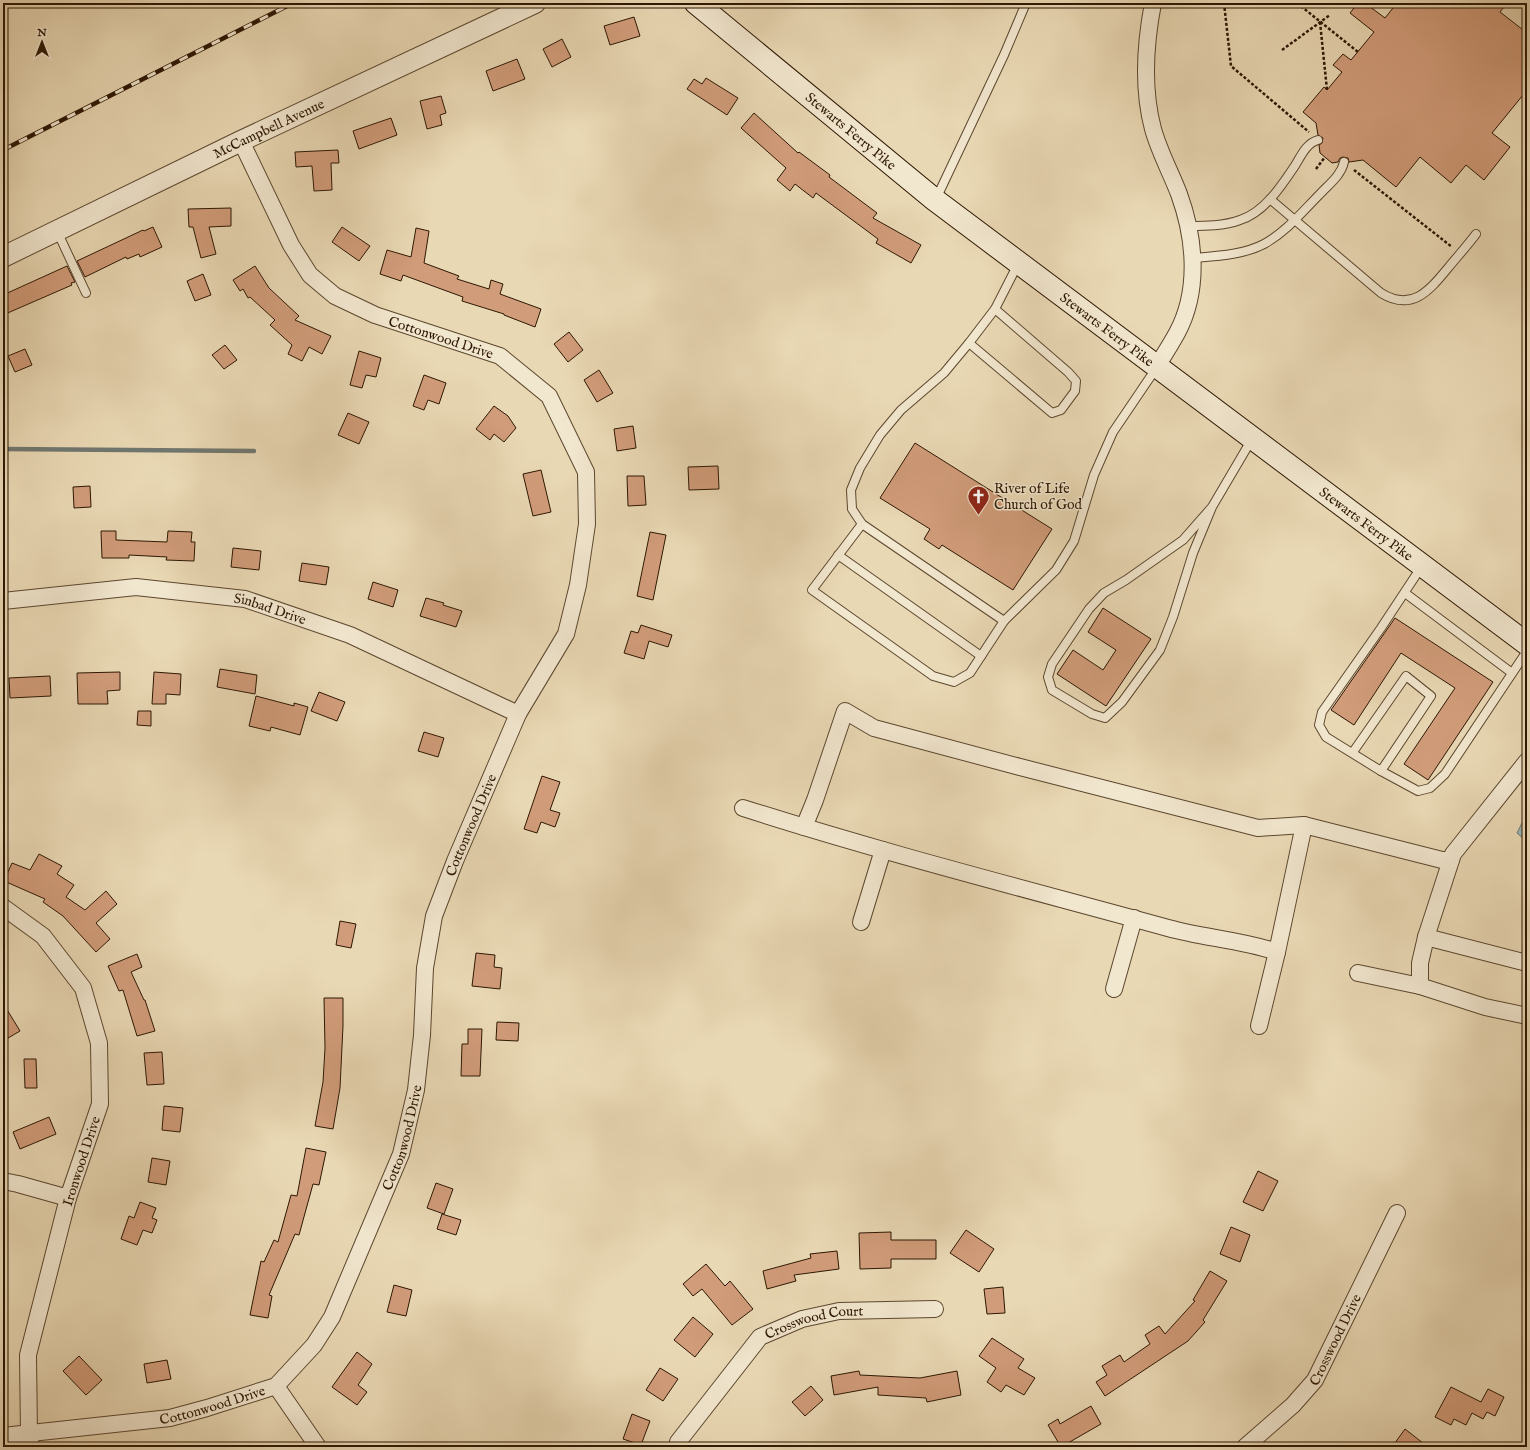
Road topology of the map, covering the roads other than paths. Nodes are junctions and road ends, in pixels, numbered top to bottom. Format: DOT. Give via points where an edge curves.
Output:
graph roads {
  1 [pos="536,3"];
  2 [pos="696,3"];
  3 [pos="1026,3"];
  4 [pos="1153,3"];
  5 [pos="1318,140"];
  6 [pos="241,141"];
  7 [pos="1344,162"];
  8 [pos="1270,198"];
  9 [pos="935,200"];
  10 [pos="1295,220"];
  11 [pos="1188,226"];
  12 [pos="56,231"];
  13 [pos="1476,234"];
  14 [pos="3,257"];
  15 [pos="1193,258"];
  16 [pos="1019,262"];
  17 [pos="86,293"];
  18 [pos="995,309"];
  19 [pos="969,343"];
  20 [pos="1157,366"];
  21 [pos="1252,439"];
  22 [pos="1212,507"];
  23 [pos="862,524"];
  24 [pos="838,555"];
  25 [pos="1423,565"];
  26 [pos="1404,593"];
  27 [pos="3,601"];
  28 [pos="1004,621"];
  29 [pos="1527,644"];
  30 [pos="1527,651"];
  31 [pos="981,656"];
  32 [pos="1512,673"];
  33 [pos="518,714"];
  34 [pos="1353,752"];
  35 [pos="1527,761"];
  36 [pos="1381,771"];
  37 [pos="744,808"];
  38 [pos="1304,825"];
  39 [pos="804,827"];
  40 [pos="883,850"];
  41 [pos="1451,860"];
  42 [pos="3,907"];
  43 [pos="1134,918"];
  44 [pos="861,922"];
  45 [pos="1426,937"];
  46 [pos="1277,952"];
  47 [pos="1527,963"];
  48 [pos="1358,973"];
  49 [pos="1420,986"];
  50 [pos="1114,989"];
  51 [pos="1527,1016"];
  52 [pos="1259,1026"];
  53 [pos="3,1181"];
  54 [pos="68,1198"];
  55 [pos="1397,1213"];
  56 [pos="935,1309"];
  57 [pos="276,1386"];
  58 [pos="3,1436"];
  59 [pos="30,1440"];
  60 [pos="318,1447"];
  61 [pos="677,1447"];
  62 [pos="1245,1447"];
  1 -- 6 [label="street, McCampbell Avenue"];
  2 -- 9 [label="main road, Stewarts Ferry Pike"];
  3 -- 9 [label="lane"];
  4 -- 11 [label="street" via="1146,47 1149,109"];
  5 -- 8 [label="lane" via="1308,146"];
  6 -- 12 [label="street, McCampbell Avenue"];
  6 -- 33 [label="street, Cottonwood Drive" via="310,275 335,296 375,315 500,356 549,396 567,432 586,472 587,524 578,585 566,634"];
  7 -- 10 [label="lane" via="1340,173"];
  8 -- 10 [label="lane"];
  8 -- 11 [label="lane" via="1253,214 1241,220 1224,224"];
  9 -- 16 [label="main road, Stewarts Ferry Pike"];
  10 -- 13 [label="lane" via="1381,293 1390,298 1406,301 1428,291"];
  10 -- 15 [label="lane" via="1273,239 1255,248"];
  11 -- 15 [label="street"];
  12 -- 14 [label="street, McCampbell Avenue"];
  12 -- 17 [label="lane"];
  15 -- 20 [label="street" via="1192,282 1184,317"];
  16 -- 18 [label="lane"];
  16 -- 20 [label="main road, Stewarts Ferry Pike"];
  18 -- 19 [label="lane"];
  18 -- 19 [label="lane" via="1076,381 1075,391 1061,410 1052,413"];
  19 -- 23 [label="lane" via="944,373 901,410 880,436 860,468 851,490 852,509"];
  20 -- 21 [label="main road, Stewarts Ferry Pike"];
  20 -- 28 [label="lane" via="1113,432 1094,475 1074,541 1056,570"];
  21 -- 22 [label="lane"];
  21 -- 25 [label="main road, Stewarts Ferry Pike"];
  22 -- 22 [label="lane" via="1182,540 1104,593 1089,609 1052,664 1048,677 1052,690 1092,714 1105,718 1122,702 1160,650 1193,553"];
  23 -- 24 [label="lane"];
  23 -- 28 [label="lane"];
  24 -- 31 [label="lane"];
  24 -- 31 [label="lane" via="812,590 933,676 954,682 970,673"];
  25 -- 26 [label="lane"];
  25 -- 29 [label="main road, Stewarts Ferry Pike"];
  26 -- 32 [label="lane"];
  26 -- 34 [label="lane" via="1322,712 1320,725 1326,737"];
  27 -- 33 [label="street, Sinbad Drive" via="136,587 245,599 350,635"];
  28 -- 31 [label="lane"];
  30 -- 32 [label="lane"];
  32 -- 36 [label="lane" via="1445,774 1430,788 1418,791"];
  33 -- 57 [label="street, Cottonwood Drive" via="434,916 425,968 416,1090 401,1154 332,1317 314,1345"];
  34 -- 36 [label="lane"];
  34 -- 36 [label="lane" via="1406,676 1431,696"];
  35 -- 41 [label="street" via="1453,854"];
  37 -- 39 [label="street"];
  38 -- 39 [label="street" via="1258,828 874,728 845,710"];
  38 -- 41 [label="street" via="1442,860"];
  38 -- 46 [label="street"];
  39 -- 40 [label="street"];
  40 -- 43 [label="street"];
  40 -- 44 [label="street"];
  41 -- 45 [label="street"];
  42 -- 54 [label="street, Ironwood Drive" via="43,936 84,988 99,1043 100,1104"];
  43 -- 46 [label="street" via="1188,933"];
  43 -- 50 [label="street"];
  45 -- 47 [label="street"];
  45 -- 49 [label="street" via="1420,963"];
  46 -- 52 [label="street"];
  48 -- 49 [label="street"];
  49 -- 51 [label="street" via="1485,1007"];
  53 -- 54 [label="street"];
  54 -- 59 [label="street, Ironwood Drive" via="28,1355"];
  55 -- 62 [label="street, Crosswood Drive" via="1314,1380 1293,1405"];
  56 -- 61 [label="street, Crosswood Court" via="839,1311 802,1319 760,1337 678,1442"];
  57 -- 59 [label="street, Cottonwood Drive" via="170,1418"];
  57 -- 60 [label="street"];
  58 -- 59 [label="street, Cottonwood Drive"];
}
